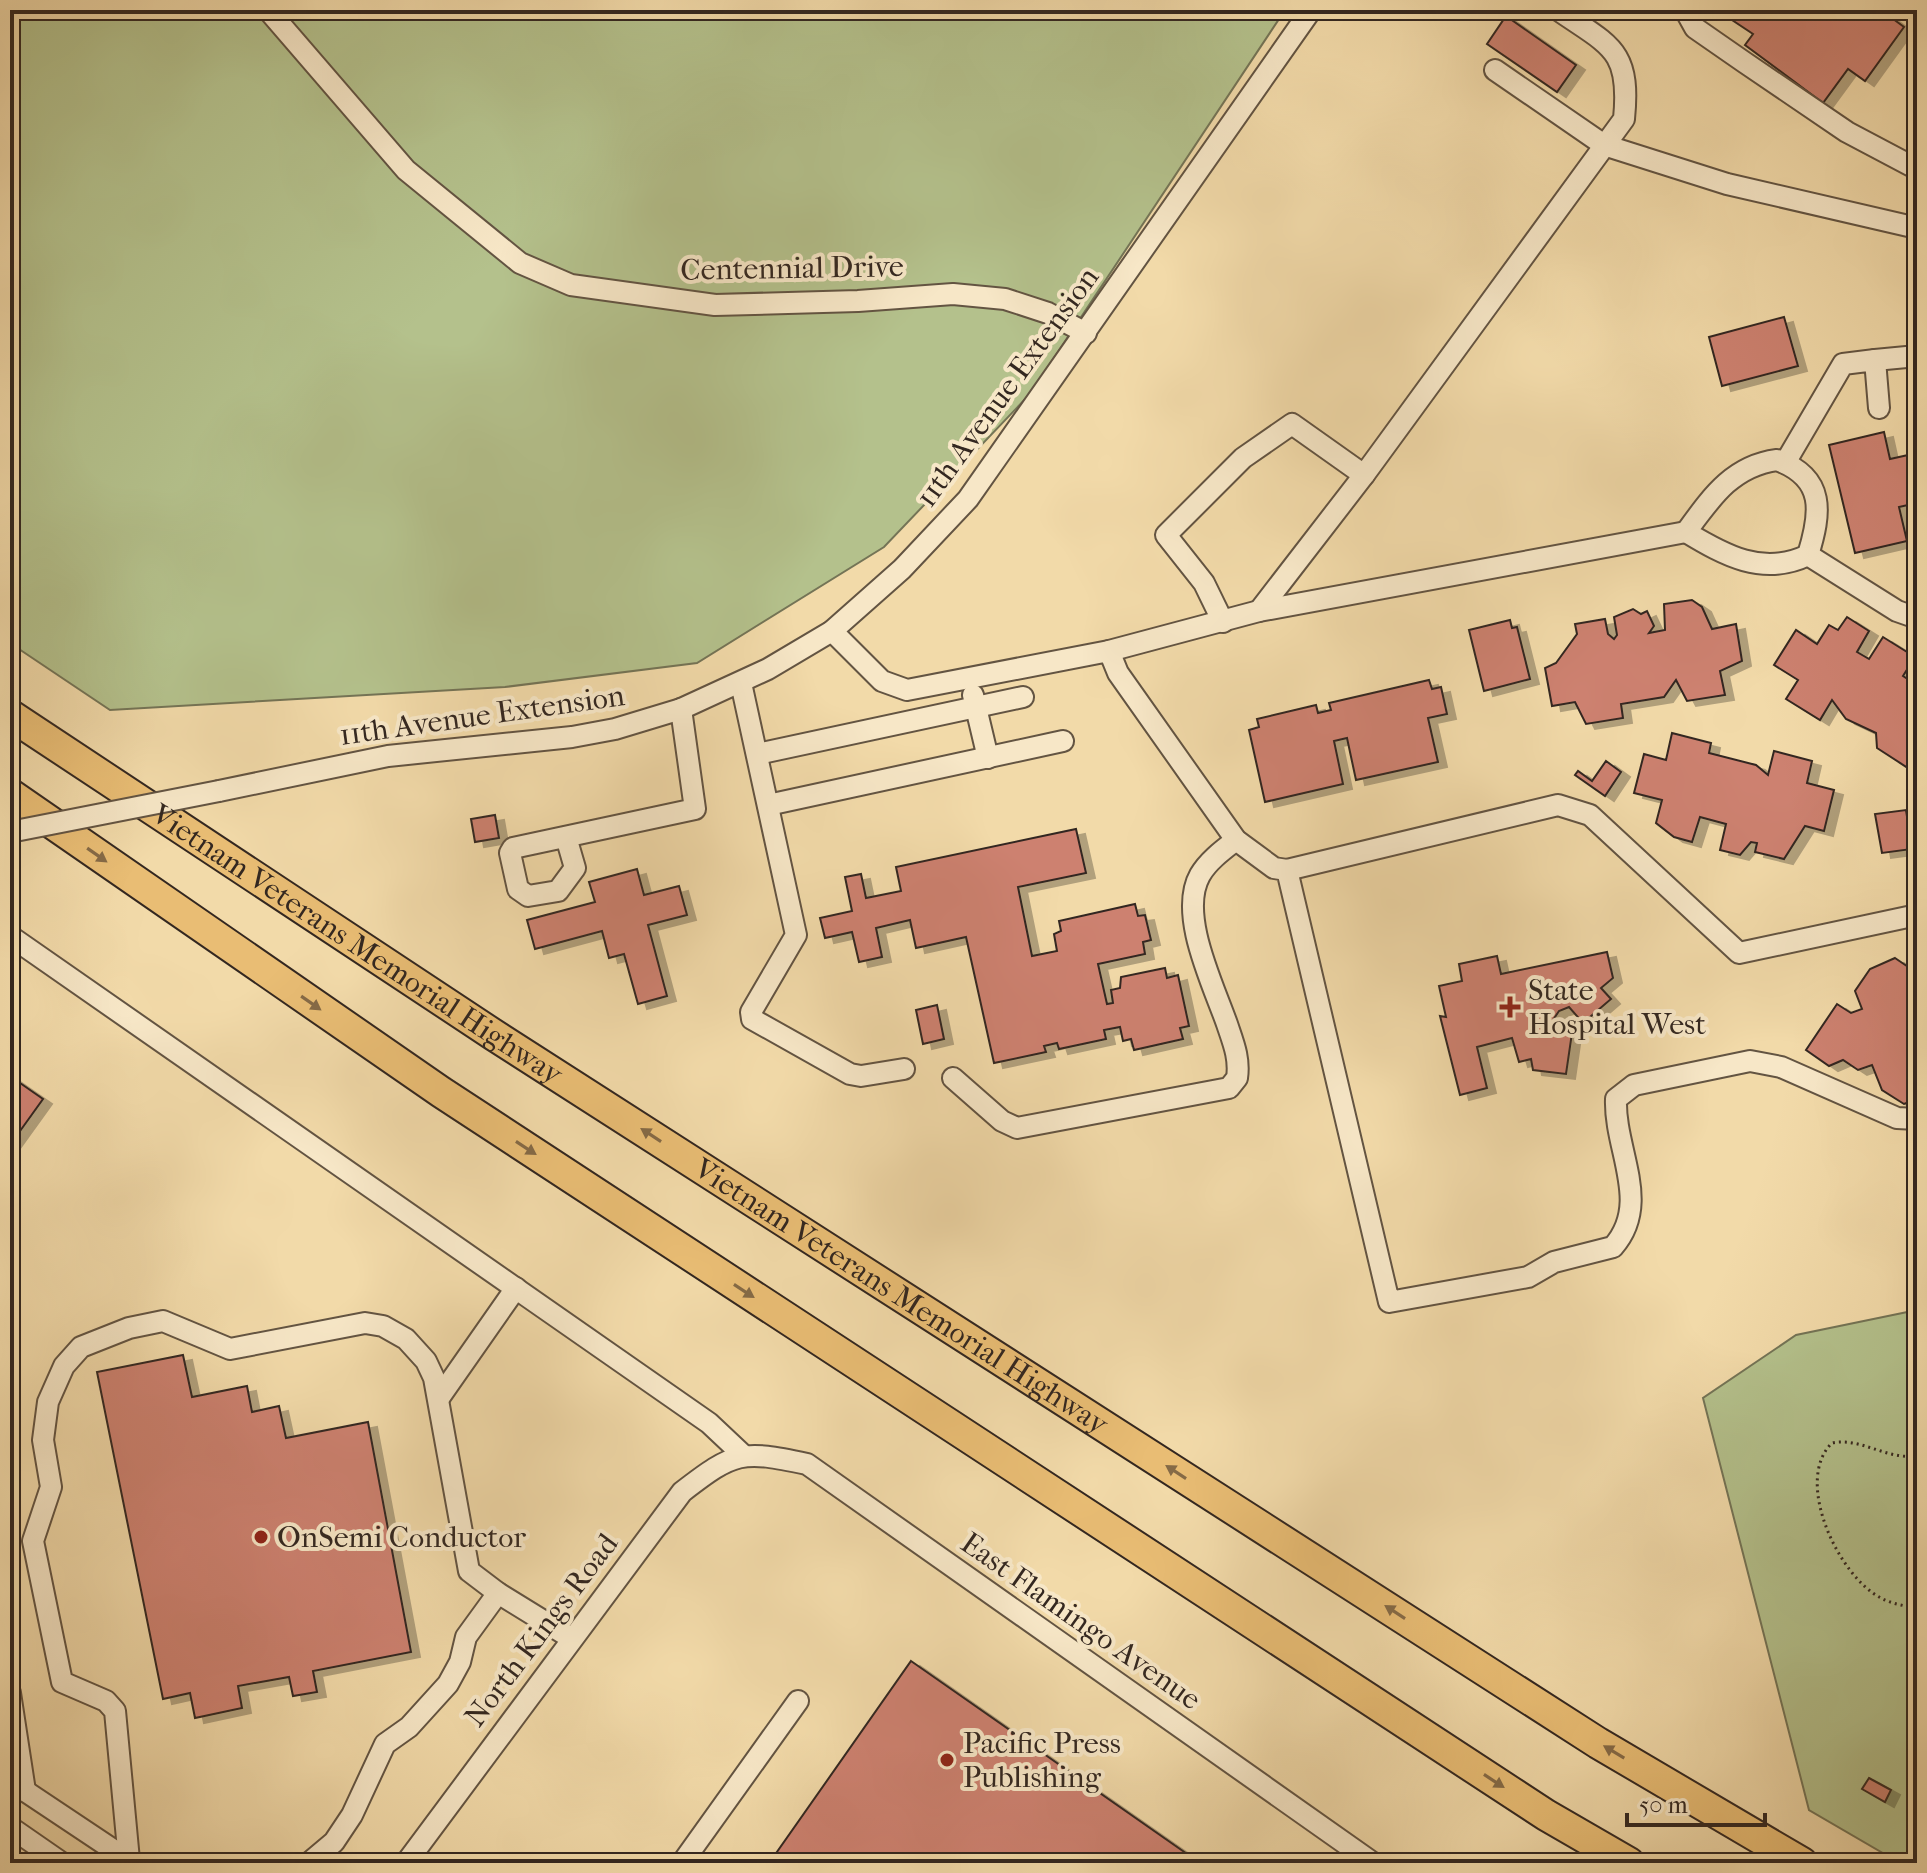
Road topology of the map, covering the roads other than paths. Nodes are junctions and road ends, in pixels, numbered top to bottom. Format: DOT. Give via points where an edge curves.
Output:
graph roads {
  1 [pos="268,10"];
  2 [pos="1311,10"];
  3 [pos="1558,10"];
  4 [pos="1685,10"];
  5 [pos="1495,70"];
  6 [pos="1604,145"];
  7 [pos="1917,169"];
  8 [pos="1917,228"];
  9 [pos="1086,333"];
  10 [pos="1917,356"];
  11 [pos="1875,360"];
  12 [pos="1879,408"];
  13 [pos="1785,463"];
  14 [pos="1364,475"];
  15 [pos="1686,532"];
  16 [pos="1808,555"];
  17 [pos="1259,611"];
  18 [pos="1917,618"];
  19 [pos="1223,622"];
  20 [pos="832,631"];
  21 [pos="1109,651"];
  22 [pos="969,679"];
  23 [pos="741,683"];
  24 [pos="1023,697"];
  25 [pos="976,707"];
  26 [pos="681,709"];
  27 [pos="10,715"];
  28 [pos="1063,741"];
  29 [pos="757,754"];
  30 [pos="988,758"];
  31 [pos="10,794"];
  32 [pos="768,805"];
  33 [pos="10,832"];
  34 [pos="566,837"];
  35 [pos="1236,840"];
  36 [pos="1287,870"];
  37 [pos="1917,915"];
  38 [pos="10,936"];
  39 [pos="904,1069"];
  40 [pos="953,1078"];
  41 [pos="1917,1119"];
  42 [pos="516,1288"];
  43 [pos="439,1398"];
  44 [pos="743,1455"];
  45 [pos="498,1593"];
  46 [pos="571,1638"];
  47 [pos="10,1693"];
  48 [pos="798,1701"];
  49 [pos="17,1786"];
  50 [pos="10,1827"];
  51 [pos="131,1862"];
  52 [pos="62,1863"];
  53 [pos="309,1863"];
  54 [pos="406,1863"];
  55 [pos="682,1863"];
  56 [pos="1373,1863"];
  57 [pos="1629,1863"];
  58 [pos="1802,1863"];
  1 -- 9 [label="street, Centennial Drive" via="406,170 520,263 571,285 715,305 966,295 1005,299"];
  2 -- 9 [label="street, 11th Avenue Extension"];
  3 -- 6 [label="street" via="1602,40 1627,78 1624,119"];
  4 -- 7 [label="street" via="1695,28 1744,62 1847,132"];
  5 -- 6 [label="street"];
  6 -- 8 [label="street" via="1727,184"];
  6 -- 14 [label="street"];
  9 -- 20 [label="street, 11th Avenue Extension" via="968,499 902,569"];
  10 -- 11 [label="street"];
  11 -- 12 [label="street"];
  11 -- 13 [label="street" via="1843,364"];
  13 -- 15 [label="street" via="1757,462 1734,474"];
  13 -- 16 [label="street" via="1808,481 1818,501 1818,524"];
  14 -- 17 [label="street"];
  14 -- 19 [label="street" via="1292,424 1243,458 1166,535 1204,583"];
  15 -- 16 [label="street" via="1743,562 1767,565"];
  15 -- 17 [label="street"];
  16 -- 18 [label="street"];
  17 -- 19 [label="street"];
  19 -- 21 [label="street"];
  20 -- 22 [label="street" via="894,688 920,689"];
  20 -- 23 [label="street, 11th Avenue Extension"];
  21 -- 22 [label="street"];
  21 -- 35 [label="street" via="1118,673"];
  22 -- 25 [label="street"];
  23 -- 26 [label="street, 11th Avenue Extension"];
  23 -- 29 [label="street"];
  24 -- 25 [label="street"];
  25 -- 29 [label="street"];
  25 -- 30 [label="street"];
  26 -- 33 [label="street, 11th Avenue Extension, bridge" via="586,734 388,756"];
  26 -- 34 [label="street" via="695,809"];
  58 -- 27 [label="highway, Vietnam Veterans Memorial Highway, one-way" via="1572,1726 494,1035"];
  28 -- 30 [label="street"];
  29 -- 32 [label="street"];
  30 -- 32 [label="street"];
  31 -- 57 [label="highway, one-way" via="441,1092 1546,1815"];
  32 -- 39 [label="street" via="796,935 751,1012 752,1019 850,1074"];
  35 -- 36 [label="street" via="1274,868"];
  35 -- 40 [label="street" via="1202,871 1192,906 1201,950 1237,1054 1237,1078 1229,1088 1017,1128"];
  36 -- 37 [label="street" via="1558,805 1590,815 1739,953"];
  36 -- 41 [label="street" via="1389,1302 1528,1277 1554,1262 1613,1247 1629,1224 1632,1201 1616,1099 1634,1085 1750,1061 1781,1067 1897,1118"];
  38 -- 42 [label="street"];
  42 -- 43 [label="street"];
  42 -- 44 [label="street" via="709,1423"];
  43 -- 45 [label="street" via="469,1571"];
  43 -- 51 [label="street" via="415,1347 395,1332 365,1323 230,1349 163,1321 100,1337 81,1347 64,1366 48,1402 43,1440 51,1487 33,1541 62,1682 106,1701 117,1718"];
  44 -- 46 [label="street, North Kings Road" via="722,1461 682,1492"];
  44 -- 56 [label="street, East Flamingo Avenue" via="807,1464"];
  45 -- 46 [label="street"];
  45 -- 53 [label="street" via="466,1637 448,1684 409,1727 385,1744 352,1815 334,1842"];
  46 -- 54 [label="street, North Kings Road"];
  47 -- 49 [label="street"];
  48 -- 55 [label="street"];
  49 -- 51 [label="street"];
  50 -- 52 [label="street"];
}
